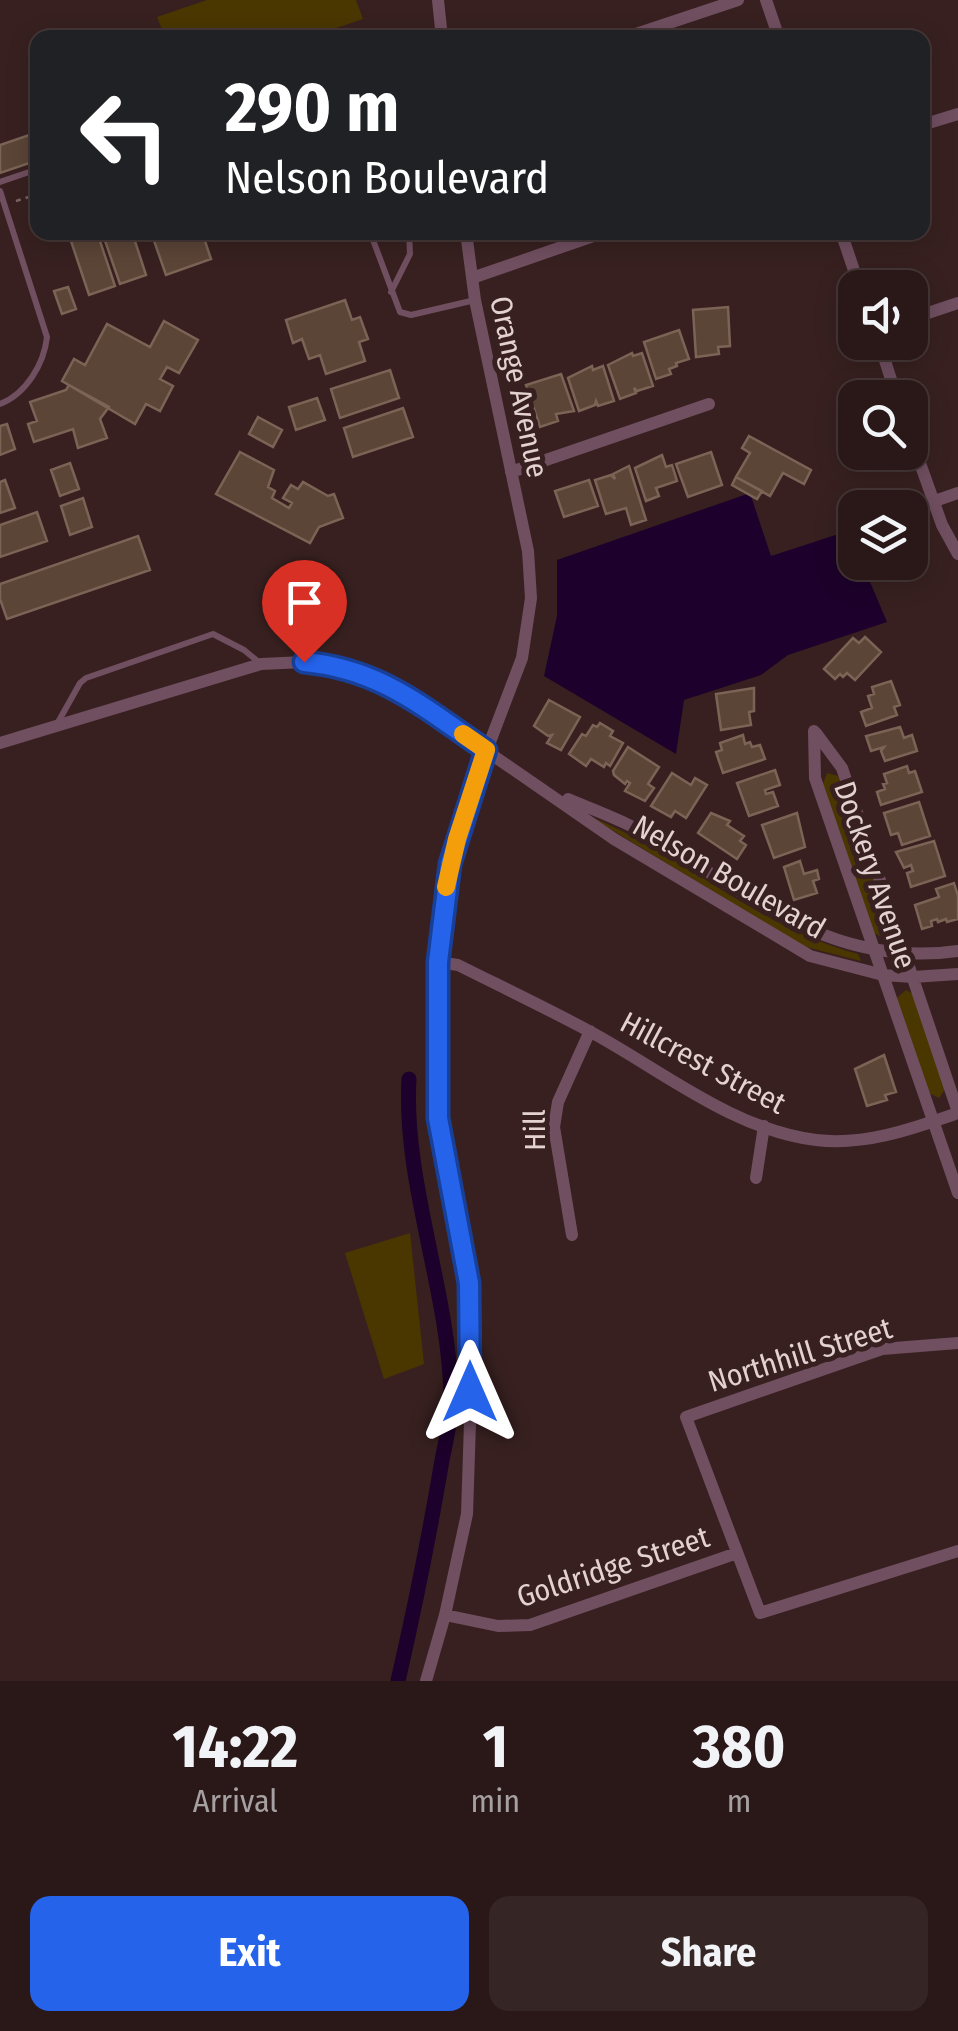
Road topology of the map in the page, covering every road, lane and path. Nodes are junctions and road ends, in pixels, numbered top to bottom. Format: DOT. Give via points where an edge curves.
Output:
graph roads {
  1 [pos="438,0"];
  2 [pos="738,0"];
  3 [pos="766,0"];
  4 [pos="442,30"];
  5 [pos="648,30"];
  6 [pos="776,30"];
  7 [pos="958,114"];
  8 [pos="930,123"];
  9 [pos="30,172"];
  10 [pos="0,182"];
  11 [pos="0,191"];
  12 [pos="30,197"];
  13 [pos="15,202"];
  14 [pos="373,240"];
  15 [pos="409,240"];
  16 [pos="467,240"];
  17 [pos="581,240"];
  18 [pos="844,240"];
  19 [pos="854,270"];
  20 [pos="472,278"];
  21 [pos="390,293"];
  22 [pos="475,300"];
  23 [pos="958,303"];
  24 [pos="928,313"];
  25 [pos="0,404"];
  26 [pos="709,404"];
  27 [pos="921,470"];
  28 [pos="511,472"];
  29 [pos="958,493"];
  30 [pos="932,502"];
  31 [pos="958,554"];
  32 [pos="260,664"];
  33 [pos="56,725"];
  34 [pos="0,743"];
  35 [pos="486,750"];
  36 [pos="548,790"];
  37 [pos="874,950"];
  38 [pos="958,950"];
  39 [pos="906,954"];
  40 [pos="438,962"];
  41 [pos="958,974"];
  42 [pos="883,975"];
  43 [pos="913,978"];
  44 [pos="590,1031"];
  45 [pos="958,1113"];
  46 [pos="933,1122"];
  47 [pos="764,1126"];
  48 [pos="756,1178"];
  49 [pos="958,1193"];
  50 [pos="572,1235"];
  51 [pos="958,1343"];
  52 [pos="958,1551"];
  53 [pos="738,1552"];
  54 [pos="445,1615"];
  55 [pos="426,1681"];
  1 -- 4 [label="street"];
  2 -- 5 [label="street"];
  3 -- 6 [label="street"];
  7 -- 8 [label="street"];
  9 -- 10 [label="lane"];
  11 -- 25 [label="lane" via="47,337 24,390"];
  12 -- 13 [label="path"];
  14 -- 21 [label="lane"];
  15 -- 21 [label="lane" via="410,254"];
  16 -- 20 [label="street, Orange Avenue"];
  17 -- 20 [label="street"];
  18 -- 19 [label="street"];
  20 -- 22 [label="street, Orange Avenue"];
  21 -- 22 [label="lane" via="404,314"];
  22 -- 28 [label="street, Orange Avenue"];
  23 -- 24 [label="street"];
  26 -- 28 [label="street"];
  27 -- 30 [label="street"];
  28 -- 35 [label="street, Orange Avenue" via="532,598 513,687"];
  29 -- 30 [label="street"];
  30 -- 31 [label="street"];
  32 -- 33 [label="street, Nelson Boulevard"];
  32 -- 33 [label="lane" via="214,634 82,680"];
  32 -- 35 [label="street, Nelson Boulevard" via="319,664 370,675"];
  33 -- 34 [label="street, Nelson Boulevard"];
  35 -- 36 [label="street, Nelson Boulevard"];
  35 -- 40 [label="street, Orange Avenue" via="450,864"];
  36 -- 37 [label="street, Nelson Boulevard" via="630,826 806,929"];
  36 -- 42 [label="street, Nelson Boulevard" via="614,840 796,950"];
  37 -- 39 [label="street, Nelson Boulevard"];
  37 -- 39 [label="street, Dockery Avenue" via="815,778 814,731 842,768"];
  37 -- 42 [label="street, Dockery Avenue"];
  38 -- 39 [label="street, Nelson Boulevard"];
  39 -- 43 [label="street, Dockery Avenue"];
  40 -- 44 [label="street, Hillcrest Street" via="458,965"];
  40 -- 54 [label="street, Orange Avenue" via="438,1118 469,1283 470,1374 466,1514"];
  41 -- 43 [label="street, Nelson Boulevard"];
  42 -- 43 [label="street, Nelson Boulevard"];
  42 -- 46 [label="street, Dockery Avenue"];
  43 -- 45 [label="street, Dockery Avenue"];
  44 -- 47 [label="street, Hillcrest Street"];
  44 -- 50 [label="street, Hill" via="562,1090 554,1127"];
  45 -- 46 [label="street, Hillcrest Street"];
  46 -- 47 [label="street, Hillcrest Street" via="835,1141"];
  46 -- 49 [label="street, Dockery Avenue"];
  47 -- 48 [label="street"];
  51 -- 53 [label="street, Northhill Street" via="882,1349 686,1417"];
  52 -- 53 [label="street, Northhill Street" via="760,1613"];
  53 -- 54 [label="street, Goldridge Street" via="530,1626"];
  54 -- 55 [label="street, Orange Avenue"];
}
